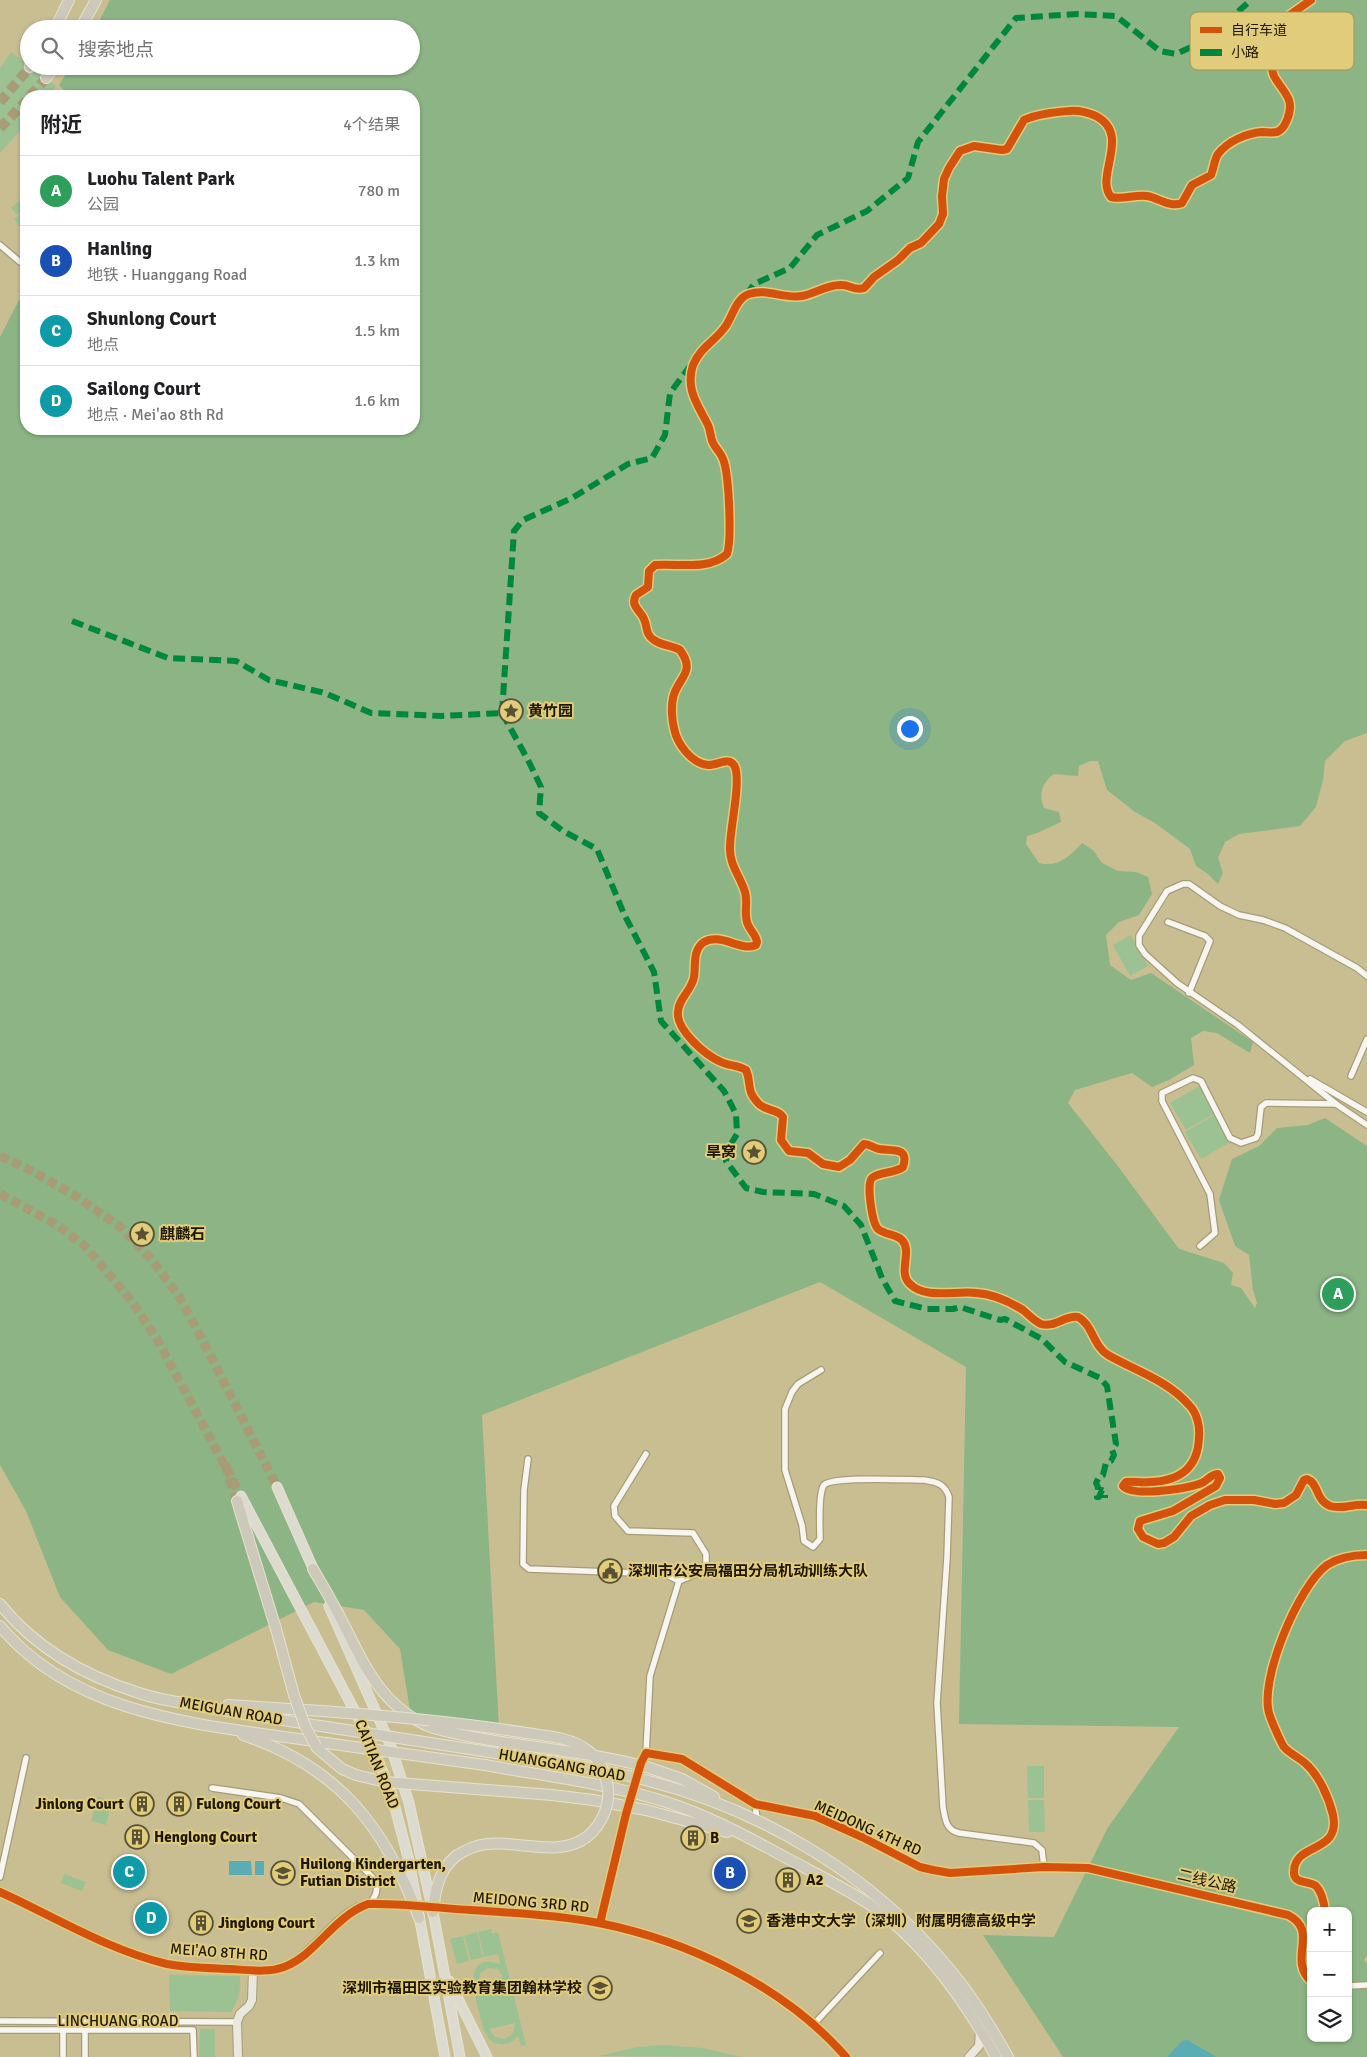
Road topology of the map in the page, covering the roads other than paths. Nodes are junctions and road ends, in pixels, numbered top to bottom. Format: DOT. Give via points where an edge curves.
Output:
graph roads {
  1 [pos="70,0"];
  2 [pos="96,0"];
  3 [pos="60,20"];
  4 [pos="85,20"];
  5 [pos="48,75"];
  6 [pos="46,78"];
  7 [pos="0,245"];
  8 [pos="20,262"];
  9 [pos="1168,922"];
  10 [pos="1367,976"];
  11 [pos="1189,992"];
  12 [pos="1367,1039"];
  13 [pos="1298,1072"];
  14 [pos="1351,1076"];
  15 [pos="1336,1104"];
  16 [pos="1367,1112"];
  17 [pos="1367,1125"];
  18 [pos="1200,1246"];
  19 [pos="821,1370"];
  20 [pos="646,1454"];
  21 [pos="528,1459"];
  22 [pos="276,1486"];
  23 [pos="239,1498"];
  24 [pos="314,1569"];
  25 [pos="679,1580"];
  26 [pos="0,1604"];
  27 [pos="0,1626"];
  28 [pos="176,1701"];
  29 [pos="203,1724"];
  30 [pos="489,1752"];
  31 [pos="646,1753"];
  32 [pos="26,1758"];
  33 [pos="485,1765"];
  34 [pos="644,1765"];
  35 [pos="212,1788"];
  36 [pos="756,1804"];
  37 [pos="736,1810"];
  38 [pos="626,1814"];
  39 [pos="757,1819"];
  40 [pos="752,1839"];
  41 [pos="1044,1867"];
  42 [pos="0,1877"];
  43 [pos="0,1892"];
  44 [pos="368,1904"];
  45 [pos="392,1905"];
  46 [pos="445,1908"];
  47 [pos="433,1912"];
  48 [pos="419,1918"];
  49 [pos="600,1923"];
  50 [pos="880,1954"];
  51 [pos="253,1970"];
  52 [pos="444,1971"];
  53 [pos="1307,1976"];
  54 [pos="1367,1985"];
  55 [pos="1352,1986"];
  56 [pos="0,2020"];
  57 [pos="237,2022"];
  58 [pos="813,2025"];
  59 [pos="0,2030"];
  60 [pos="63,2030"];
  61 [pos="85,2030"];
  62 [pos="980,2030"];
  63 [pos="63,2057"];
  64 [pos="85,2057"];
  65 [pos="194,2057"];
  66 [pos="238,2057"];
  67 [pos="445,2057"];
  68 [pos="460,2057"];
  69 [pos="487,2057"];
  70 [pos="846,2057"];
  71 [pos="970,2057"];
  72 [pos="996,2057"];
  73 [pos="1008,2057"];
  1 -- 3 [label="highway"];
  2 -- 4 [label="highway"];
  5 -- 6 [label="highway"];
  7 -- 8 [label="street"];
  9 -- 11 [label="street" via="1210,941"];
  10 -- 11 [label="street" via="1285,928 1239,915 1189,884 1182,884 1167,891 1144,926 1139,945"];
  11 -- 13 [label="street"];
  12 -- 14 [label="street"];
  13 -- 15 [label="street"];
  13 -- 16 [label="street"];
  15 -- 17 [label="street"];
  15 -- 18 [label="street" via="1263,1104 1258,1134 1241,1143 1230,1138 1201,1081 1194,1078 1162,1093 1162,1101 1210,1194 1215,1233"];
  19 -- 41 [label="street" via="795,1388 785,1409 785,1470 804,1541 813,1547 820,1539 821,1496 824,1485 829,1482 924,1480 936,1482 947,1490 947,1558 937,1703 946,1822 959,1833 1034,1844 1042,1850"];
  20 -- 25 [label="street" via="614,1506 614,1516 628,1531 693,1533 706,1554 706,1564 696,1574"];
  21 -- 25 [label="street" via="524,1490 524,1564 529,1569 665,1574"];
  22 -- 24 [label="main road, CAITIAN ROAD"];
  23 -- 40 [label="highway, bridge" via="305,1726 317,1748 342,1769 385,1782 593,1800 646,1810"];
  23 -- 48 [label="main road, CAITIAN ROAD" via="381,1765 404,1837"];
  24 -- 34 [label="highway, bridge" via="355,1648 382,1690 405,1714 433,1728 467,1736"];
  24 -- 47 [label="main road, CAITIAN ROAD" via="390,1744 409,1803"];
  25 -- 31 [label="street" via="650,1676"];
  26 -- 28 [label="highway, MEIGUAN ROAD" via="33,1640 70,1663 140,1694"];
  27 -- 29 [label="highway, MEIGUAN ROAD" via="67,1682 117,1705"];
  28 -- 30 [label="highway, MEIGUAN ROAD, bridge"];
  28 -- 47 [label="highway, bridge" via="461,1724 553,1737 579,1744 596,1757 604,1772 608,1794 603,1817 587,1836 567,1846 478,1845 448,1863 439,1880"];
  29 -- 33 [label="highway, MEIGUAN ROAD, bridge"];
  29 -- 48 [label="highway" via="274,1747 308,1766 338,1789 362,1813 389,1849"];
  30 -- 37 [label="highway, HUANGGANG ROAD" via="605,1770 650,1781"];
  31 -- 34 [label="street"];
  31 -- 36 [label="street, MEIDONG 4TH RD" via="690,1763"];
  32 -- 42 [label="street"];
  33 -- 40 [label="highway, HUANGGANG ROAD" via="601,1785 663,1801"];
  34 -- 37 [label="highway" via="682,1779"];
  35 -- 44 [label="street" via="286,1799 302,1807 373,1878 376,1892 374,1900"];
  36 -- 39 [label="street"];
  36 -- 41 [label="street, MEIDONG 4TH RD" via="815,1816 920,1867 942,1872"];
  37 -- 39 [label="highway, HUANGGANG ROAD"];
  38 -- 49 [label="street"];
  39 -- 73 [label="highway, HUANGGANG ROAD" via="850,1875 896,1913 947,1966 983,2015"];
  40 -- 62 [label="highway, HUANGGANG ROAD" via="872,1906 945,1979"];
  41 -- 53 [label="street, 二线公路" via="1088,1868 1288,1915 1302,1926 1300,1960"];
  43 -- 51 [label="street, MEI'AO 8TH RD" via="83,1932 153,1960 187,1967"];
  44 -- 45 [label="street"];
  44 -- 51 [label="street, MEI'AO 8TH RD" via="349,1913 293,1962 274,1970"];
  46 -- 49 [label="street, MEIDONG 3RD RD"];
  47 -- 52 [label="main road, CAITIAN ROAD"];
  48 -- 67 [label="main road, CAITIAN ROAD"];
  49 -- 58 [label="street, MEIDONG 3RD RD" via="663,1940 722,1965 766,1990"];
  50 -- 58 [label="street"];
  51 -- 57 [label="street" via="252,2000"];
  52 -- 68 [label="main road, CAITIAN ROAD"];
  52 -- 69 [label="main road"];
  54 -- 55 [label="street"];
  56 -- 57 [label="street, LINCHUANG ROAD"];
  57 -- 66 [label="street"];
  58 -- 70 [label="street, MEIDONG 3RD RD"];
  59 -- 60 [label="street"];
  60 -- 61 [label="street"];
  60 -- 63 [label="street"];
  61 -- 64 [label="street"];
  61 -- 65 [label="street" via="194,2030"];
  62 -- 71 [label="street" via="979,2046"];
  62 -- 72 [label="highway, HUANGGANG ROAD"];
}
